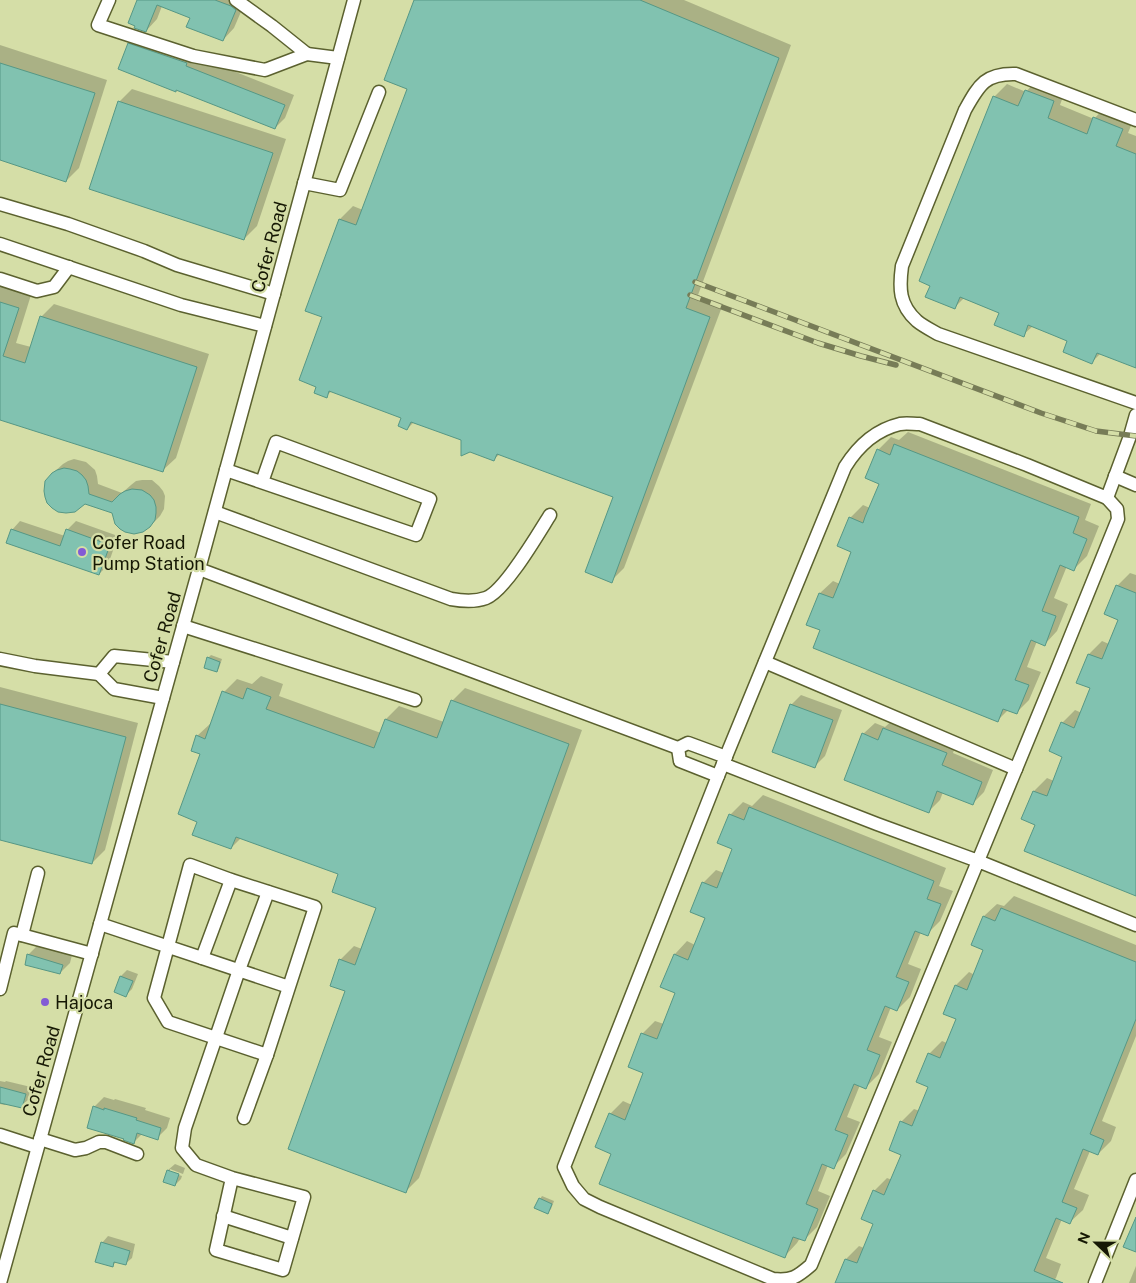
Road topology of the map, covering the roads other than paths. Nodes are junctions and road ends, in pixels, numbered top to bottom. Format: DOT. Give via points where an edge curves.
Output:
graph roads {
  1 [pos="109,0"];
  2 [pos="236,0"];
  3 [pos="354,0"];
  4 [pos="307,54"];
  5 [pos="338,58"];
  6 [pos="379,92"];
  7 [pos="1136,120"];
  8 [pos="304,183"];
  9 [pos="0,204"];
  10 [pos="0,244"];
  11 [pos="69,268"];
  12 [pos="0,279"];
  13 [pos="274,294"];
  14 [pos="265,326"];
  15 [pos="1136,402"];
  16 [pos="1136,415"];
  17 [pos="226,470"];
  18 [pos="1115,476"];
  19 [pos="262,482"];
  20 [pos="1136,485"];
  21 [pos="1107,498"];
  22 [pos="215,512"];
  23 [pos="550,515"];
  24 [pos="199,569"];
  25 [pos="183,626"];
  26 [pos="0,659"];
  27 [pos="173,662"];
  28 [pos="764,662"];
  29 [pos="99,674"];
  30 [pos="163,698"];
  31 [pos="415,700"];
  32 [pos="678,748"];
  33 [pos="722,766"];
  34 [pos="1016,768"];
  35 [pos="978,861"];
  36 [pos="38,873"];
  37 [pos="231,880"];
  38 [pos="268,892"];
  39 [pos="100,924"];
  40 [pos="1136,925"];
  41 [pos="22,935"];
  42 [pos="168,946"];
  43 [pos="92,954"];
  44 [pos="202,958"];
  45 [pos="239,970"];
  46 [pos="290,986"];
  47 [pos="0,988"];
  48 [pos="215,1038"];
  49 [pos="267,1055"];
  50 [pos="244,1118"];
  51 [pos="0,1135"];
  52 [pos="38,1143"];
  53 [pos="137,1154"];
  54 [pos="232,1178"];
  55 [pos="1136,1180"];
  56 [pos="223,1216"];
  57 [pos="292,1238"];
  58 [pos="811,1265"];
  59 [pos="0,1283"];
  60 [pos="804,1283"];
  61 [pos="1095,1283"];
  1 -- 4 [label="street" via="98,26 193,56 265,70"];
  2 -- 4 [label="street"];
  3 -- 5 [label="street, Cofer Road"];
  4 -- 5 [label="street"];
  5 -- 8 [label="street, Cofer Road"];
  6 -- 8 [label="street" via="340,190"];
  7 -- 15 [label="street" via="1016,74 992,77 976,91 965,110 902,266 900,281 900,296 908,310 918,322 938,334"];
  8 -- 13 [label="street, Cofer Road"];
  9 -- 13 [label="street" via="68,224 177,265"];
  10 -- 11 [label="street"];
  11 -- 12 [label="street" via="54,286 37,291"];
  11 -- 14 [label="street" via="181,306"];
  13 -- 14 [label="street, Cofer Road"];
  14 -- 17 [label="street, Cofer Road"];
  16 -- 18 [label="street"];
  17 -- 19 [label="street"];
  17 -- 22 [label="street, Cofer Road"];
  18 -- 20 [label="street"];
  18 -- 21 [label="street"];
  19 -- 19 [label="street" via="416,535 430,499 276,442"];
  21 -- 28 [label="street" via="920,424 901,424 882,430 866,440 845,467"];
  21 -- 34 [label="street" via="1118,509 1118,519"];
  22 -- 23 [label="street" via="451,599 469,601 487,598 497,592"];
  22 -- 24 [label="street, Cofer Road"];
  24 -- 25 [label="street, Cofer Road"];
  24 -- 32 [label="street"];
  25 -- 27 [label="street, Cofer Road"];
  25 -- 31 [label="street"];
  26 -- 29 [label="street"];
  27 -- 29 [label="street" via="114,656"];
  27 -- 30 [label="street, Cofer Road"];
  28 -- 33 [label="street"];
  28 -- 34 [label="street"];
  29 -- 30 [label="street" via="114,688"];
  30 -- 39 [label="street, Cofer Road"];
  32 -- 33 [label="street" via="688,743"];
  32 -- 33 [label="street" via="680,761"];
  33 -- 35 [label="street"];
  33 -- 58 [label="street" via="564,1166 573,1186 584,1199 773,1279 796,1278"];
  34 -- 35 [label="street"];
  35 -- 40 [label="street"];
  35 -- 58 [label="street"];
  36 -- 41 [label="street"];
  37 -- 38 [label="street"];
  37 -- 42 [label="street" via="190,865"];
  37 -- 44 [label="street"];
  38 -- 45 [label="street"];
  38 -- 46 [label="street" via="315,907"];
  39 -- 42 [label="street"];
  39 -- 43 [label="street, Cofer Road"];
  41 -- 43 [label="street"];
  41 -- 47 [label="street" via="14,933"];
  42 -- 44 [label="street"];
  42 -- 48 [label="street" via="154,998 168,1022"];
  43 -- 52 [label="street, Cofer Road"];
  44 -- 45 [label="street"];
  45 -- 46 [label="street"];
  45 -- 48 [label="street"];
  46 -- 49 [label="street"];
  48 -- 49 [label="street"];
  48 -- 54 [label="street" via="185,1128 182,1148 196,1165"];
  49 -- 50 [label="street"];
  51 -- 52 [label="street"];
  52 -- 53 [label="street" via="76,1150 106,1142"];
  52 -- 59 [label="street, Cofer Road"];
  54 -- 56 [label="street"];
  54 -- 57 [label="street" via="304,1197"];
  55 -- 61 [label="street"];
  56 -- 57 [label="street"];
  56 -- 57 [label="street" via="216,1250 283,1270"];
  58 -- 60 [label="street"];
}
